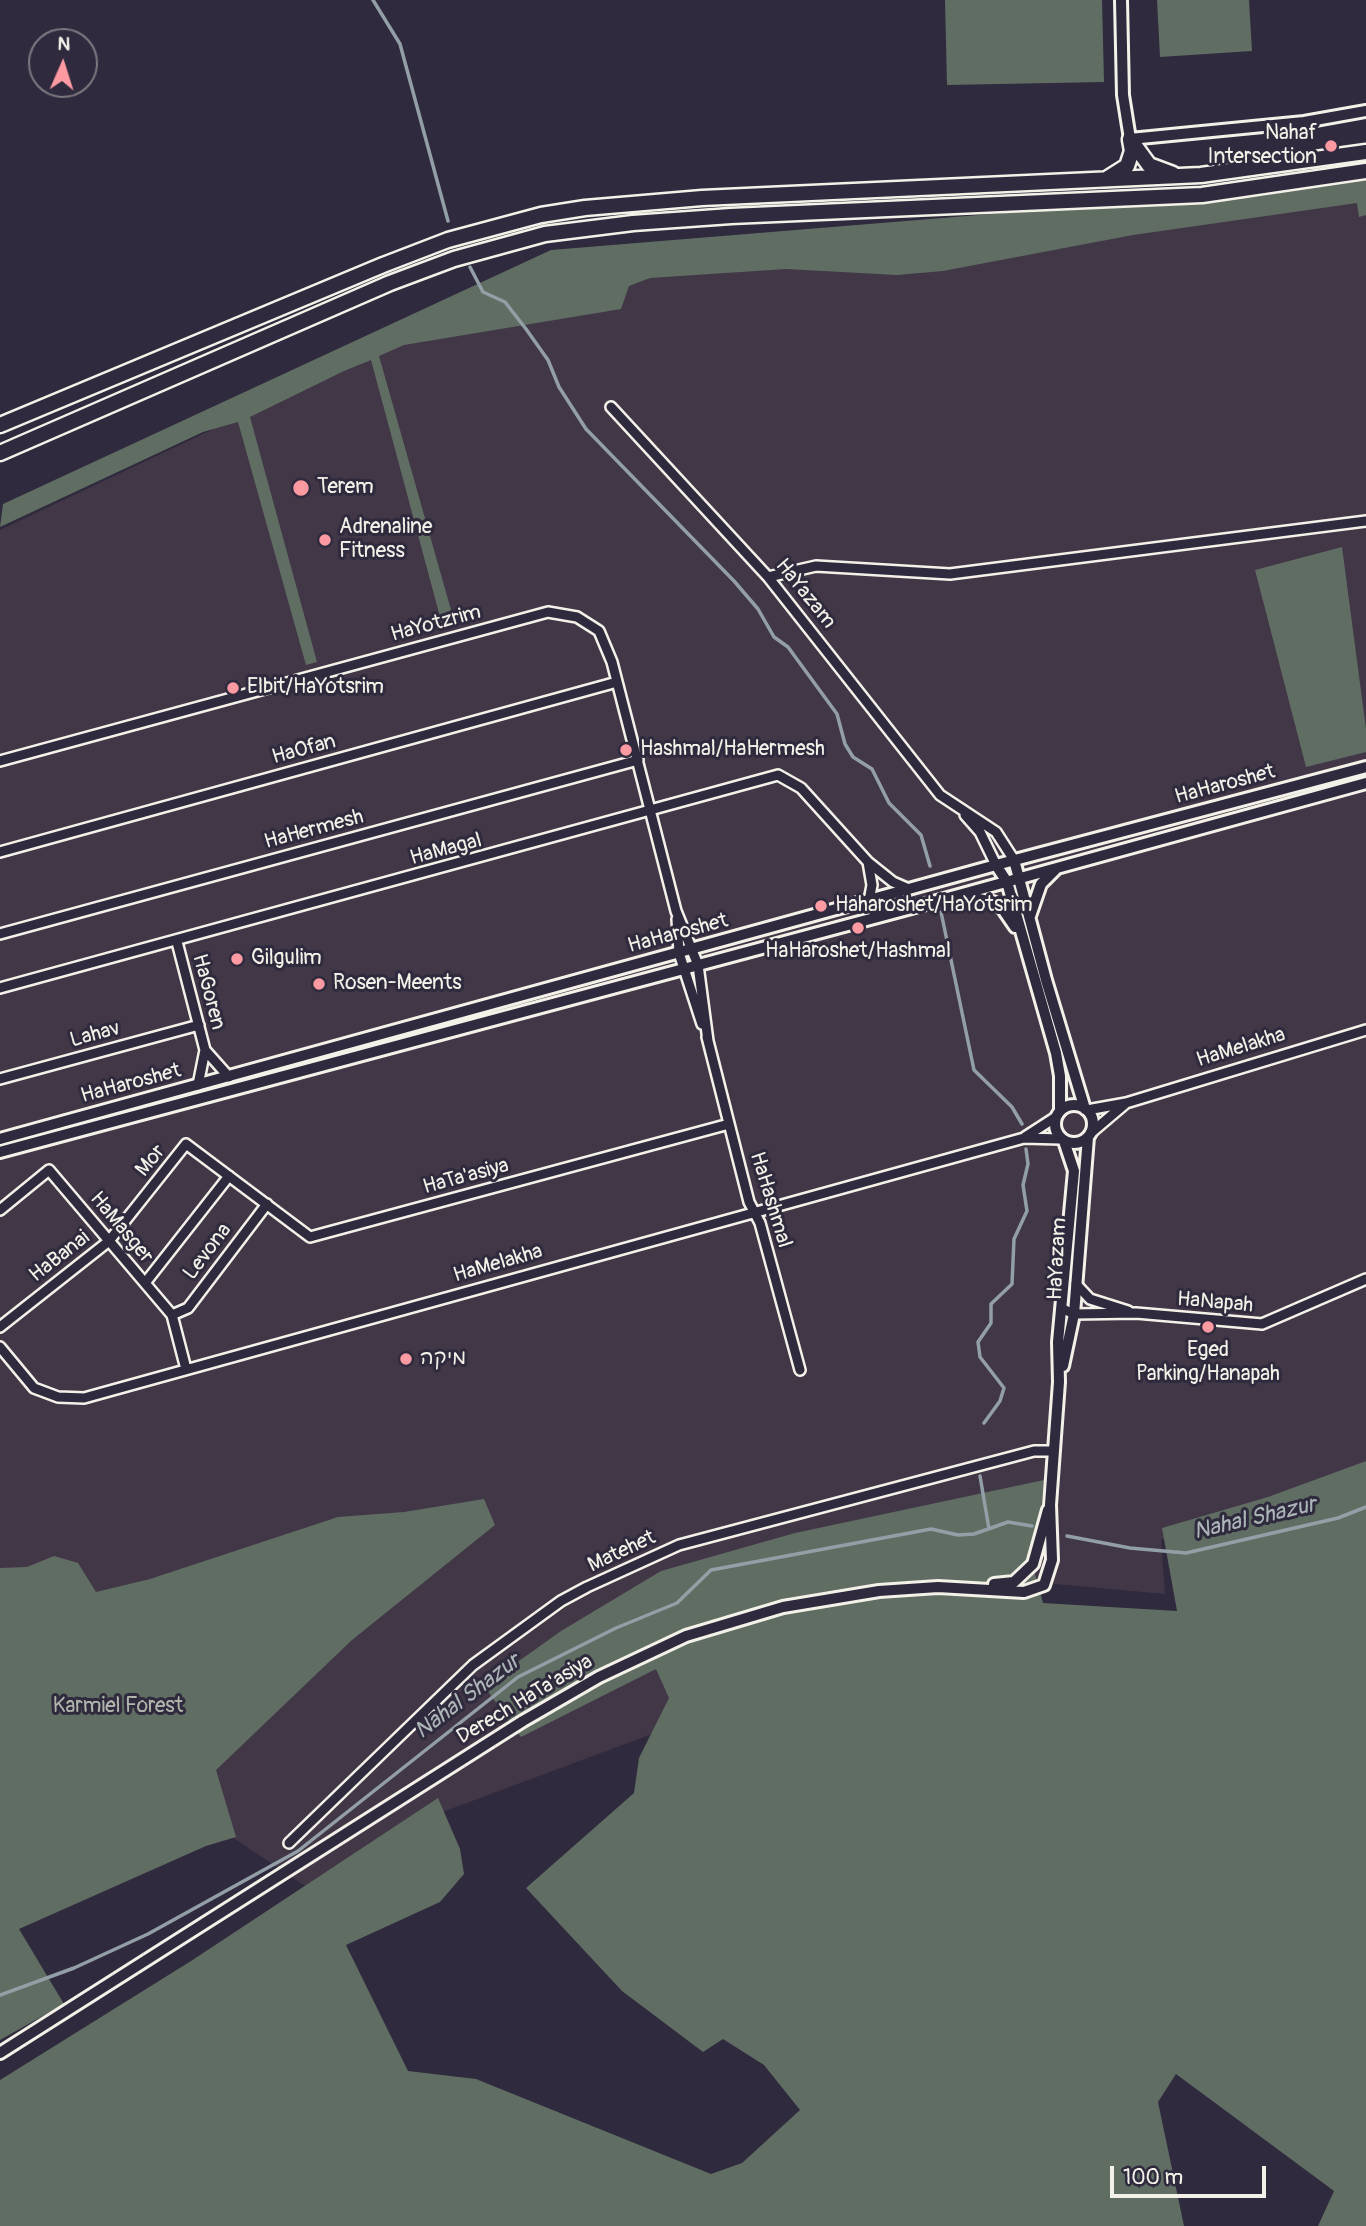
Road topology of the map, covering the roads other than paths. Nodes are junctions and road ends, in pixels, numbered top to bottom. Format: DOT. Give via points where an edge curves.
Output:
graph roads {
  1 [pos="1121,0"];
  2 [pos="1366,111"];
  3 [pos="1130,139"];
  4 [pos="1366,152"];
  5 [pos="1366,172"];
  6 [pos="1184,176"];
  7 [pos="1100,181"];
  8 [pos="611,407"];
  9 [pos="0,425"];
  10 [pos="0,453"];
  11 [pos="1366,521"];
  12 [pos="768,577"];
  13 [pos="617,682"];
  14 [pos="638,760"];
  15 [pos="0,761"];
  16 [pos="1366,767"];
  17 [pos="1366,783"];
  18 [pos="961,811"];
  19 [pos="652,812"];
  20 [pos="0,852"];
  21 [pos="1014,860"];
  22 [pos="868,862"];
  23 [pos="996,865"];
  24 [pos="1058,868"];
  25 [pos="1020,878"];
  26 [pos="1007,882"];
  27 [pos="909,889"];
  28 [pos="957,895"];
  29 [pos="869,901"];
  30 [pos="676,911"];
  31 [pos="1029,918"];
  32 [pos="0,934"];
  33 [pos="1020,936"];
  34 [pos="177,942"];
  35 [pos="693,950"];
  36 [pos="679,953"];
  37 [pos="698,965"];
  38 [pos="683,969"];
  39 [pos="1032,978"];
  40 [pos="1046,980"];
  41 [pos="0,988"];
  42 [pos="199,1025"];
  43 [pos="1366,1030"];
  44 [pos="708,1041"];
  45 [pos="205,1050"];
  46 [pos="229,1077"];
  47 [pos="0,1079"];
  48 [pos="198,1085"];
  49 [pos="1126,1103"];
  50 [pos="1086,1109"];
  51 [pos="1058,1114"];
  52 [pos="729,1124"];
  53 [pos="1090,1135"];
  54 [pos="1024,1138"];
  55 [pos="0,1139"];
  56 [pos="1063,1140"];
  57 [pos="0,1152"];
  58 [pos="229,1176"];
  59 [pos="267,1204"];
  60 [pos="0,1210"];
  61 [pos="753,1210"];
  62 [pos="109,1241"];
  63 [pos="1366,1279"];
  64 [pos="145,1283"];
  65 [pos="1076,1284"];
  66 [pos="1063,1309"];
  67 [pos="1136,1313"];
  68 [pos="1074,1314"];
  69 [pos="172,1315"];
  70 [pos="0,1327"];
  71 [pos="0,1347"];
  72 [pos="186,1369"];
  73 [pos="800,1370"];
  74 [pos="1059,1382"];
  75 [pos="1053,1451"];
  76 [pos="1050,1505"];
  77 [pos="974,1587"];
  78 [pos="289,1843"];
  79 [pos="0,2053"];
  1 -- 3 [label="street" via="1123,95"];
  2 -- 3 [label="street" via="1304,122"];
  3 -- 6 [label="highway" via="1149,165"];
  3 -- 7 [label="highway" via="1127,166"];
  4 -- 6 [label="highway"];
  5 -- 10 [label="highway" via="1202,195 731,216 545,234 454,259 390,283"];
  6 -- 7 [label="highway"];
  7 -- 9 [label="highway" via="730,196 541,215 448,240 383,265"];
  8 -- 12 [label="street, HaYazam"];
  11 -- 12 [label="street" via="976,572 816,566"];
  12 -- 18 [label="street, HaYazam" via="940,795"];
  13 -- 14 [label="street, HaYotzrim"];
  13 -- 15 [label="street, HaYotzrim" via="599,631 578,617 548,612"];
  13 -- 20 [label="street, HaOfan"];
  14 -- 19 [label="street, HaYotzrim"];
  14 -- 32 [label="street, HaHermesh"];
  16 -- 21 [label="street, HaHaroshet"];
  17 -- 24 [label="street, HaHaroshet"];
  18 -- 21 [label="street, HaYazam" via="996,832"];
  18 -- 23 [label="street, HaYazam" via="980,832"];
  19 -- 22 [label="street, HaMagal" via="778,775 801,788"];
  19 -- 30 [label="street, HaYotzrim"];
  19 -- 34 [label="street, HaMagal"];
  21 -- 23 [label="street, HaHaroshet"];
  21 -- 25 [label="street, HaYazam"];
  22 -- 27 [label="street, HaMagal"];
  22 -- 29 [label="street"];
  23 -- 26 [label="street, HaYazam"];
  23 -- 27 [label="street, HaHaroshet"];
  24 -- 25 [label="street, HaHaroshet"];
  24 -- 31 [label="street" via="1041,884"];
  25 -- 26 [label="street, HaHaroshet"];
  25 -- 31 [label="street, HaYazam"];
  26 -- 28 [label="street, HaHaroshet"];
  26 -- 33 [label="street, HaYazam"];
  27 -- 29 [label="street, HaHaroshet"];
  28 -- 33 [label="street" via="993,902"];
  28 -- 37 [label="street, HaHaroshet"];
  29 -- 35 [label="street, HaHaroshet"];
  30 -- 35 [label="street, HaYotzrim"];
  30 -- 36 [label="street, HaYotzrim"];
  31 -- 40 [label="street, HaYazam"];
  33 -- 39 [label="street, HaYazam"];
  34 -- 41 [label="street, HaMagal"];
  34 -- 42 [label="street, HaGoren"];
  35 -- 36 [label="street, HaHaroshet"];
  35 -- 37 [label="street, HaYotzrim"];
  36 -- 38 [label="street, HaYotzrim"];
  36 -- 46 [label="street, HaHaroshet"];
  37 -- 38 [label="street, HaHaroshet"];
  37 -- 44 [label="street, HaHashmal"];
  38 -- 44 [label="street, HaHashmal"];
  38 -- 57 [label="street, HaHaroshet"];
  39 -- 40 [label="street"];
  39 -- 51 [label="street, HaYazam" via="1056,1053"];
  40 -- 50 [label="street, HaYazam"];
  42 -- 45 [label="street, HaGoren"];
  42 -- 47 [label="street, Lahav"];
  43 -- 49 [label="street, HaMelakha"];
  44 -- 52 [label="street, HaHashmal"];
  45 -- 46 [label="street, HaGoren"];
  45 -- 48 [label="street, HaGoren"];
  46 -- 48 [label="street, HaHaroshet"];
  48 -- 55 [label="street, HaHaroshet"];
  49 -- 50 [label="street, HaMelakha"];
  49 -- 53 [label="street, HaMelakha"];
  50 -- 51 [label="street, HaMelakha" via="1073,1105"];
  50 -- 53 [label="street" via="1092,1119"];
  51 -- 54 [label="street, HaMelakha"];
  51 -- 56 [label="street" via="1054,1126"];
  52 -- 59 [label="street, HaTa'asiya" via="310,1237"];
  52 -- 61 [label="street, HaHashmal"];
  53 -- 56 [label="street, HaMelakha" via="1077,1143"];
  53 -- 65 [label="street, HaYazam"];
  54 -- 56 [label="street, HaMelakha"];
  54 -- 61 [label="street, HaMelakha"];
  56 -- 66 [label="street, HaYazam" via="1074,1171"];
  58 -- 59 [label="street, HaTa'asiya"];
  58 -- 62 [label="street, Mor" via="186,1144"];
  58 -- 64 [label="street"];
  59 -- 69 [label="street, Levona" via="187,1308"];
  60 -- 62 [label="street, HaMasger" via="49,1170"];
  61 -- 72 [label="street, HaMelakha"];
  61 -- 73 [label="street, HaHashmal"];
  62 -- 64 [label="street, HaMasger"];
  62 -- 70 [label="street, HaBanai"];
  63 -- 67 [label="street, HaNapah" via="1262,1324"];
  64 -- 69 [label="street, HaMasger"];
  65 -- 67 [label="street, HaNapah" via="1090,1299"];
  65 -- 68 [label="street, HaYazam"];
  66 -- 68 [label="street, HaNapah"];
  66 -- 74 [label="street, HaYazam"];
  67 -- 68 [label="street, HaNapah"];
  68 -- 74 [label="street, HaYazam"];
  69 -- 72 [label="street, HaMasger"];
  71 -- 72 [label="street, HaMelakha" via="34,1388 58,1397 84,1398"];
  74 -- 75 [label="street, HaYazam"];
  75 -- 76 [label="street, Derech HaTa'asiya"];
  75 -- 78 [label="street, Matehet" via="1034,1451 678,1545 587,1587 473,1665"];
  76 -- 77 [label="street, Derech HaTa'asiya" via="1038,1556 1026,1573 1014,1582"];
  76 -- 77 [label="street, Derech HaTa'asiya" via="1052,1560 1044,1585 1024,1592"];
  77 -- 79 [label="street, Derech HaTa'asiya" via="878,1591 783,1606 687,1636 599,1676"];
}
